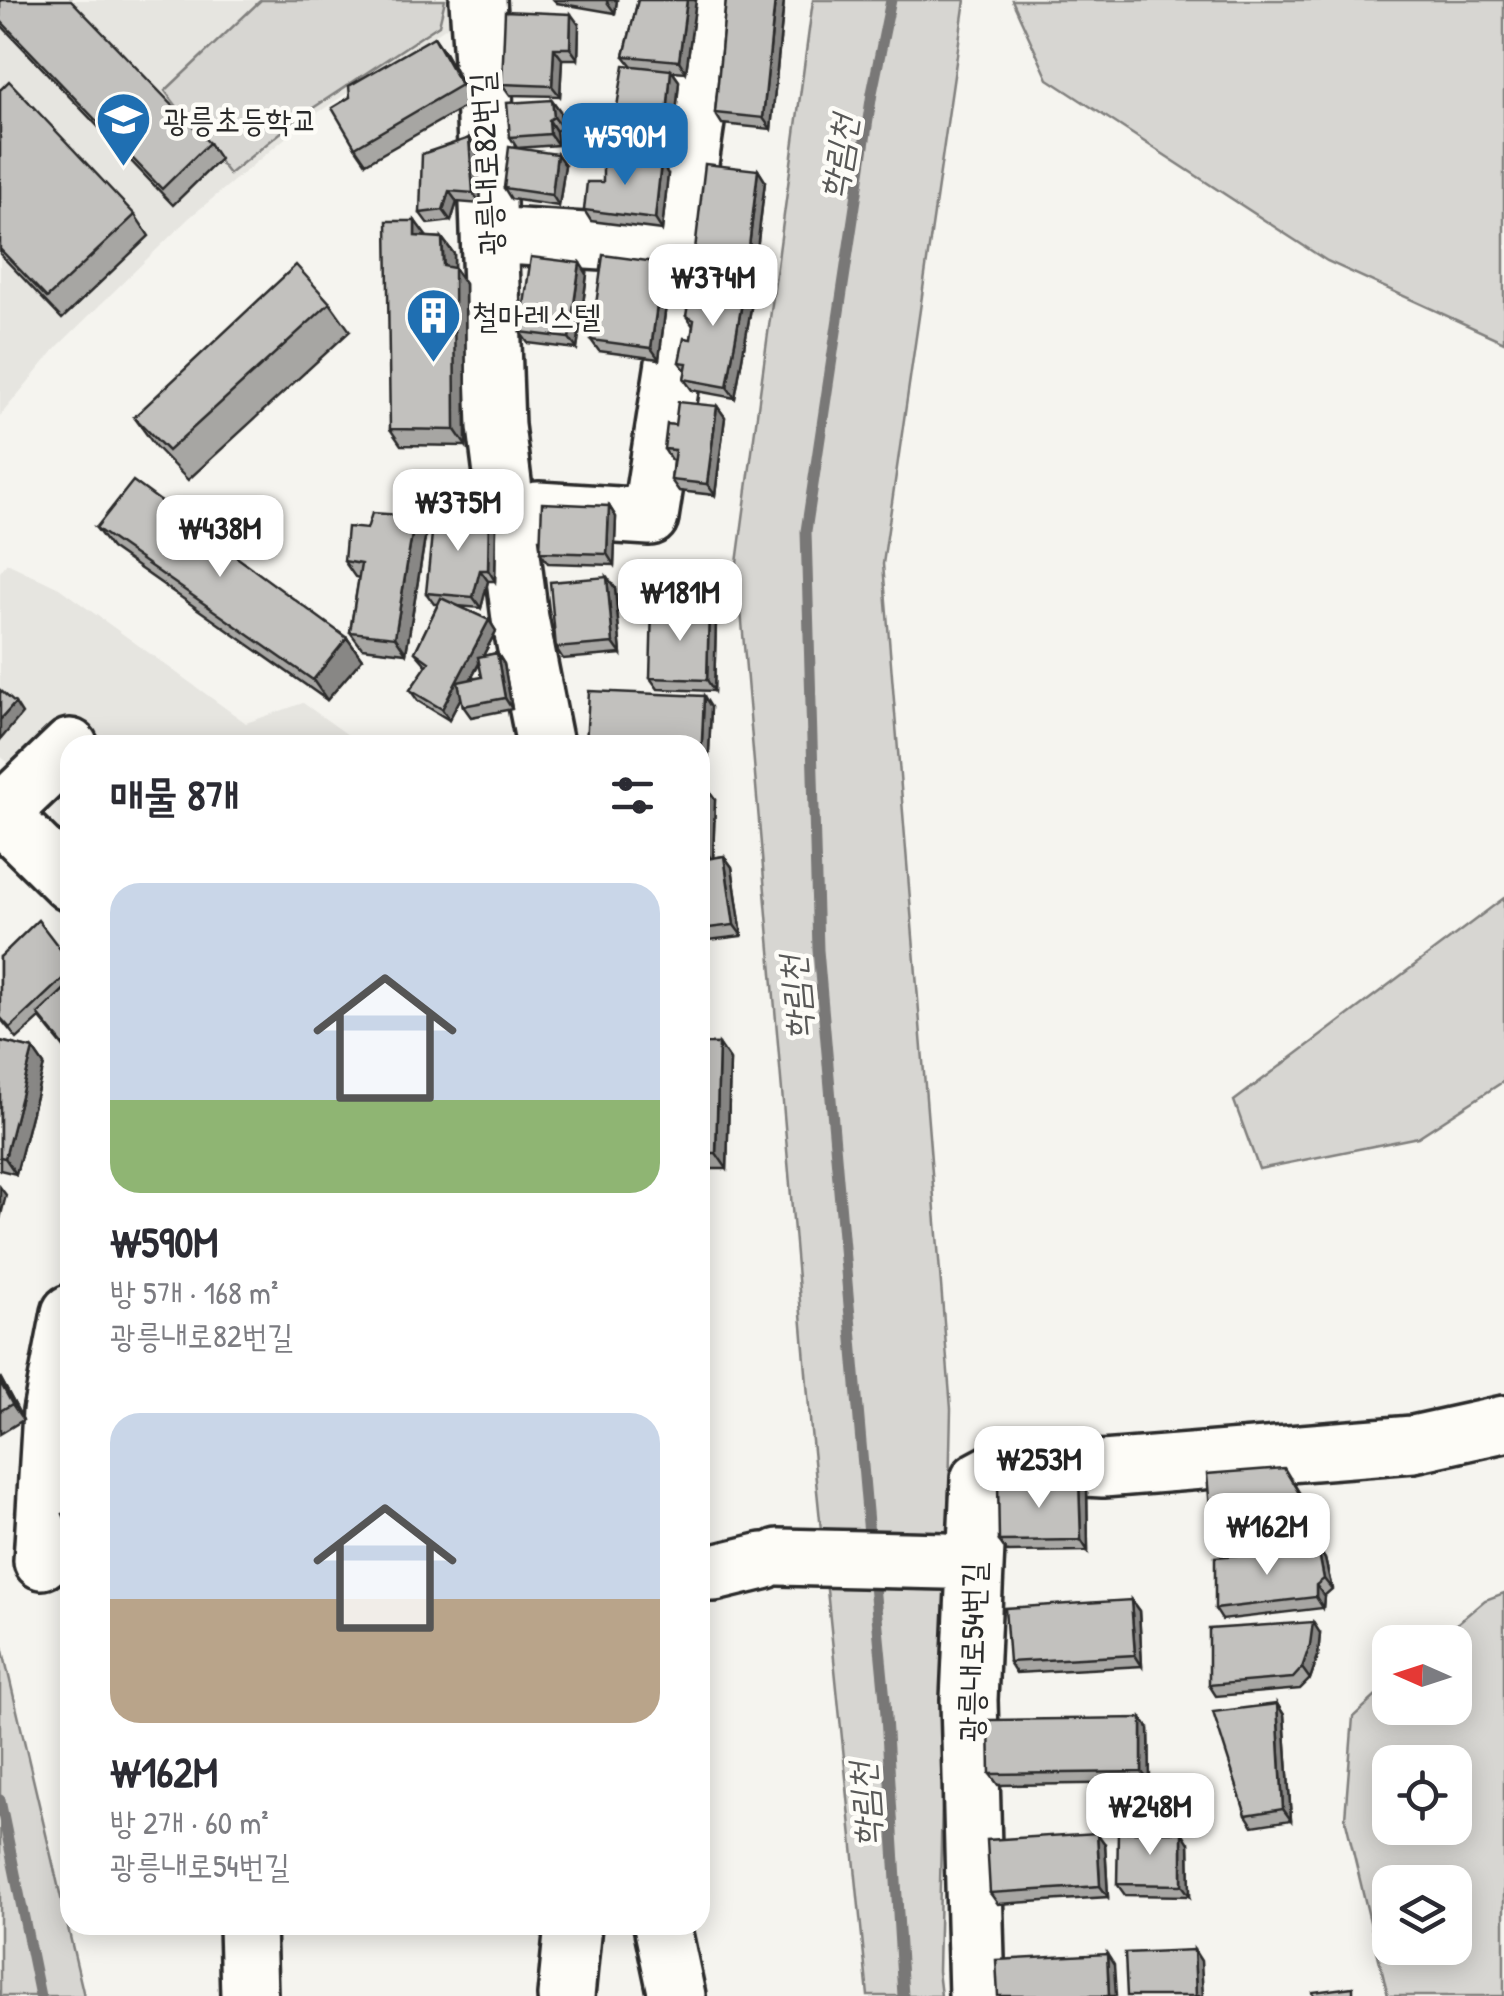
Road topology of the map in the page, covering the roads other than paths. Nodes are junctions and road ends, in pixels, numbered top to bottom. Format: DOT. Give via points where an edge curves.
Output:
graph roads {
  1 [pos="478,0"];
  2 [pos="714,0"];
  3 [pos="490,235"];
  4 [pos="683,247"];
  5 [pos="505,508"];
  6 [pos="543,735"];
  7 [pos="60,756"];
  8 [pos="0,814"];
  9 [pos="60,872"];
  10 [pos="60,1365"];
  11 [pos="1504,1424"];
  12 [pos="42,1561"];
  13 [pos="945,1561"];
  14 [pos="710,1574"];
  15 [pos="247,1935"];
  16 [pos="572,1935"];
  17 [pos="664,1935"];
  18 [pos="249,1996"];
  19 [pos="566,1996"];
  20 [pos="677,1996"];
  21 [pos="978,1996"];
  1 -- 3 [label="street, 광릉내로82번길"];
  2 -- 4 [label="street"];
  3 -- 4 [label="street"];
  3 -- 5 [label="street, 광릉내로82번길"];
  4 -- 5 [label="street" via="685,293 650,516"];
  5 -- 6 [label="street, 광릉내로82번길"];
  7 -- 8 [label="street"];
  8 -- 9 [label="street"];
  10 -- 12 [label="street"];
  11 -- 21 [label="street, 광릉내로54번길" via="1412,1444 1104,1469 1009,1464 978,1480 970,1700"];
  13 -- 14 [label="street" via="771,1559"];
  15 -- 18 [label="street"];
  16 -- 19 [label="street"];
  17 -- 20 [label="street"];
}
